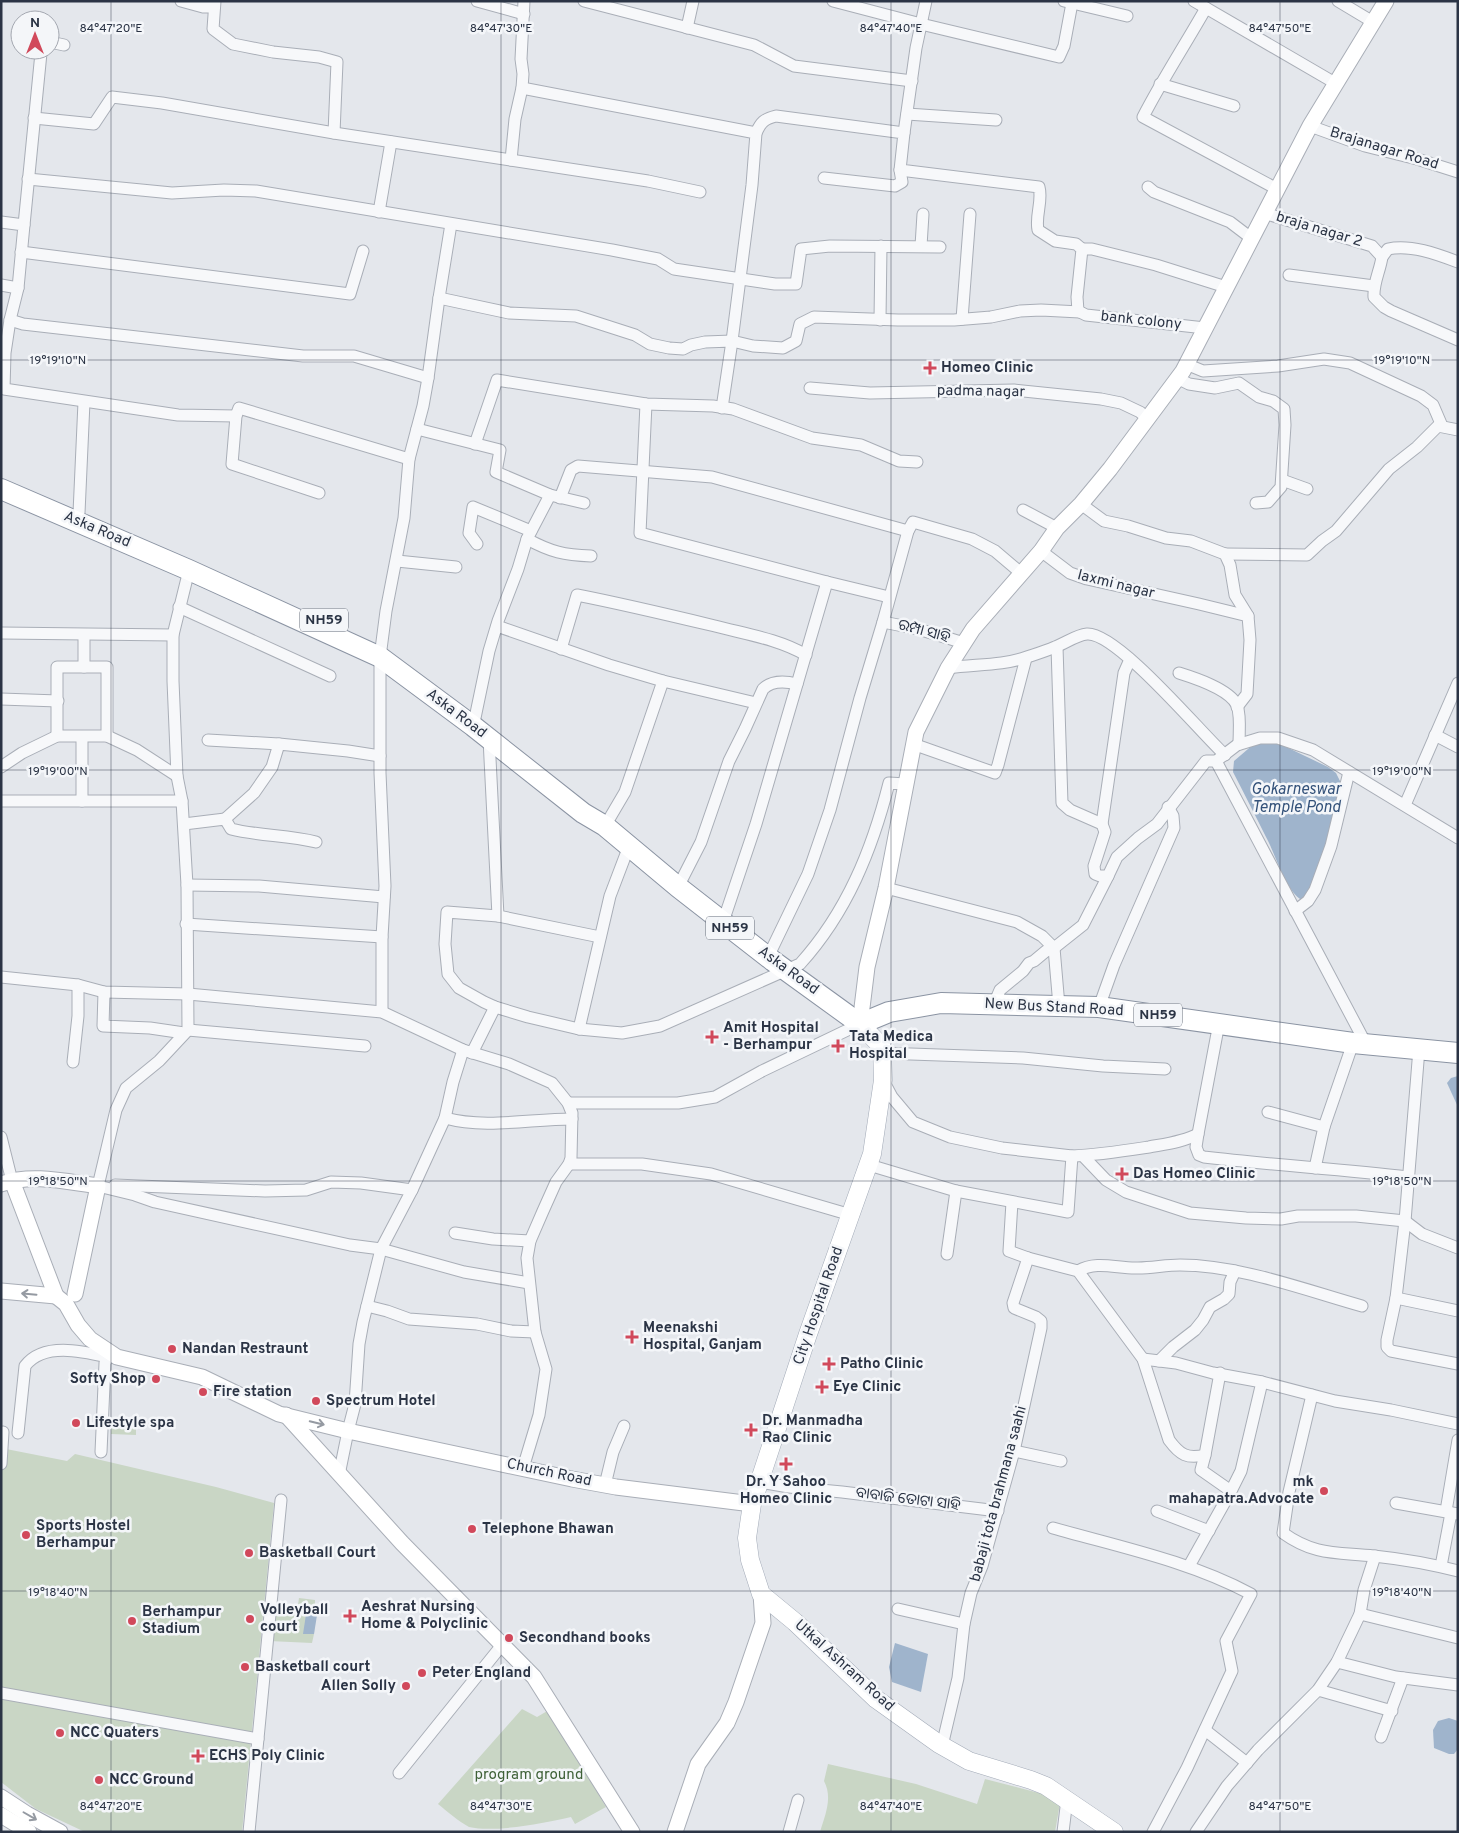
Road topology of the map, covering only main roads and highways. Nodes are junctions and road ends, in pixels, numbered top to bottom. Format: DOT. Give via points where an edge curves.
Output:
graph roads {
  1 [pos="1,480"];
  2 [pos="1,489"];
  3 [pos="380,651"];
  4 [pos="606,826"];
  5 [pos="860,1024"];
  6 [pos="1458,1052"];
  7 [pos="761,1594"];
  8 [pos="1114,1832"];
  1 -- 3 [label="highway, NH59" via="231,579"];
  2 -- 3 [label="highway, Aska Road / NH59"];
  3 -- 4 [label="highway, Aska Road / NH59" via="583,814"];
  3 -- 4 [label="highway, NH59" via="400,661 475,718"];
  4 -- 5 [label="highway, Aska Road / NH59" via="678,887"];
  5 -- 6 [label="highway, New Bus Stand Road / NH59" via="889,1012 941,1003 1100,1007 1359,1043"];
  5 -- 7 [label="main road, City Hospital Road" via="882,1047 883,1080 872,1154 752,1504 747,1538"];
  7 -- 8 [label="main road, Utkal Ashram Road" via="876,1700 942,1746 968,1761 1046,1786"];
}
